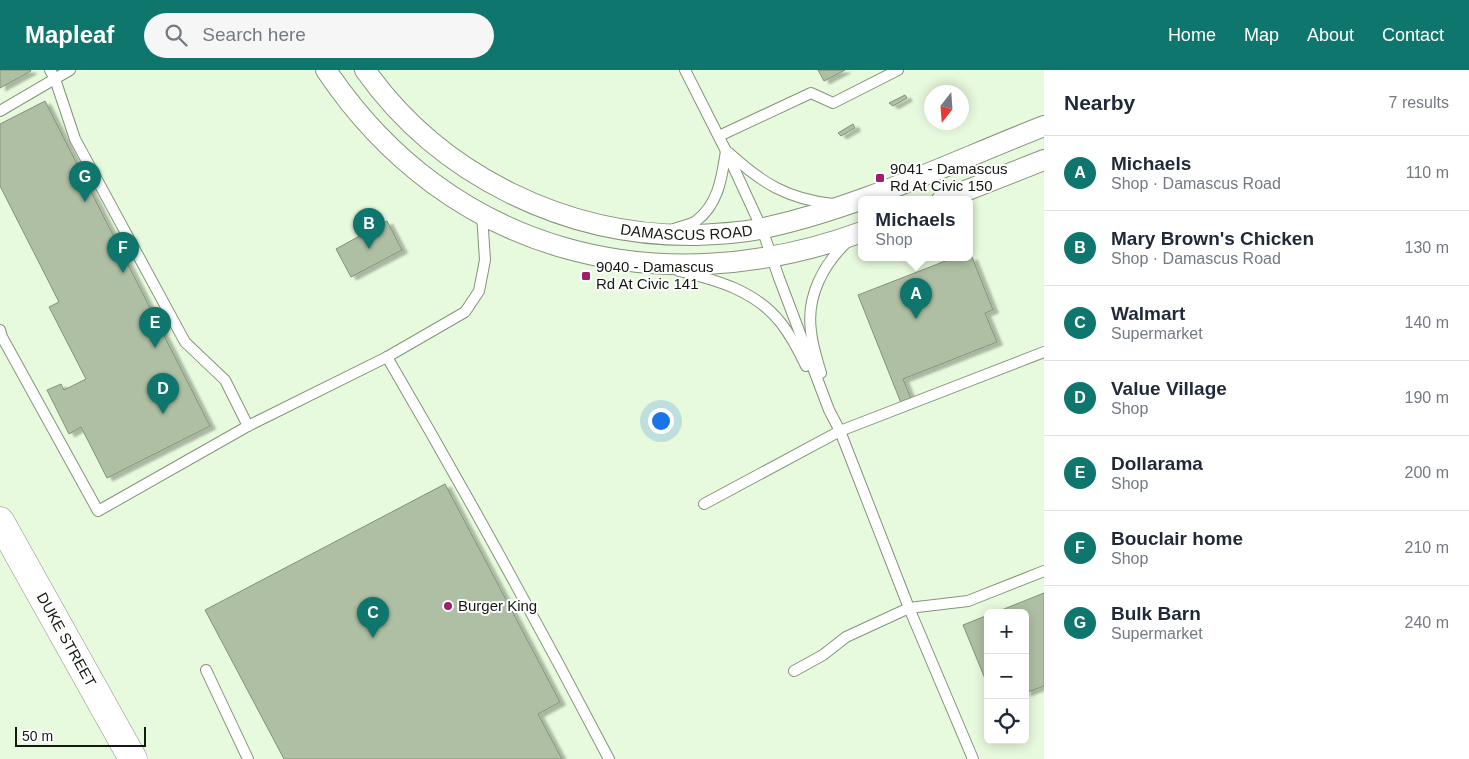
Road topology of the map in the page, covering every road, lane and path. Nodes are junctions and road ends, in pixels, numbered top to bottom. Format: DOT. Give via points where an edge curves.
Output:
graph roads {
  1 [pos="70,70"];
  2 [pos="326,70"];
  3 [pos="365,70"];
  4 [pos="685,70"];
  5 [pos="898,70"];
  6 [pos="53,75"];
  7 [pos="0,111"];
  8 [pos="1044,126"];
  9 [pos="719,136"];
  10 [pos="726,151"];
  11 [pos="1044,160"];
  12 [pos="867,196"];
  13 [pos="952,196"];
  14 [pos="858,199"];
  15 [pos="844,205"];
  16 [pos="482,214"];
  17 [pos="762,229"];
  18 [pos="858,233"];
  19 [pos="658,234"];
  20 [pos="858,235"];
  21 [pos="773,257"];
  22 [pos="653,264"];
  23 [pos="0,330"];
  24 [pos="1044,352"];
  25 [pos="387,357"];
  26 [pos="829,410"];
  27 [pos="248,426"];
  28 [pos="840,431"];
  29 [pos="704,504"];
  30 [pos="0,521"];
  31 [pos="0,530"];
  32 [pos="1044,571"];
  33 [pos="909,608"];
  34 [pos="206,670"];
  35 [pos="794,670"];
  36 [pos="111,759"];
  37 [pos="133,759"];
  38 [pos="248,759"];
  39 [pos="609,759"];
  40 [pos="973,759"];
  1 -- 6 [label="lane"];
  2 -- 16 [label="street, DAMASCUS ROAD" via="356,111 398,155 445,193"];
  3 -- 19 [label="street, DAMASCUS ROAD" via="389,101 429,140 498,187 576,220 631,232"];
  4 -- 9 [label="lane"];
  5 -- 9 [label="lane" via="833,103 811,93"];
  6 -- 7 [label="lane"];
  6 -- 27 [label="lane" via="75,139 185,342 225,380"];
  8 -- 12 [label="street, DAMASCUS ROAD"];
  9 -- 10 [label="lane"];
  10 -- 15 [label="lane" via="777,189 803,199"];
  10 -- 17 [label="lane"];
  10 -- 19 [label="lane" via="720,185 712,203 696,221"];
  11 -- 13 [label="street"];
  14 -- 15 [label="street, DAMASCUS ROAD"];
  15 -- 17 [label="street, DAMASCUS ROAD"];
  16 -- 22 [label="street, DAMASCUS ROAD" via="555,245 615,260"];
  16 -- 25 [label="lane" via="485,260 479,292 465,312"];
  17 -- 19 [label="street, DAMASCUS ROAD" via="713,235"];
  17 -- 21 [label="lane"];
  18 -- 21 [label="street, DAMASCUS ROAD"];
  20 -- 26 [label="lane" via="825,267 810,314"];
  21 -- 22 [label="street, DAMASCUS ROAD" via="707,265"];
  21 -- 26 [label="lane"];
  22 -- 26 [label="lane" via="734,287 768,308 792,339"];
  23 -- 27 [label="lane" via="98,511"];
  24 -- 28 [label="lane"];
  25 -- 27 [label="lane"];
  25 -- 39 [label="lane" via="456,475"];
  26 -- 28 [label="lane"];
  28 -- 29 [label="lane"];
  28 -- 33 [label="lane"];
  30 -- 37 [label="main road, DUKE STREET"];
  31 -- 36 [label="main road, DUKE STREET"];
  32 -- 33 [label="lane" via="968,601"];
  33 -- 35 [label="lane" via="846,637 823,655"];
  33 -- 40 [label="lane"];
  34 -- 38 [label="lane"];
}
